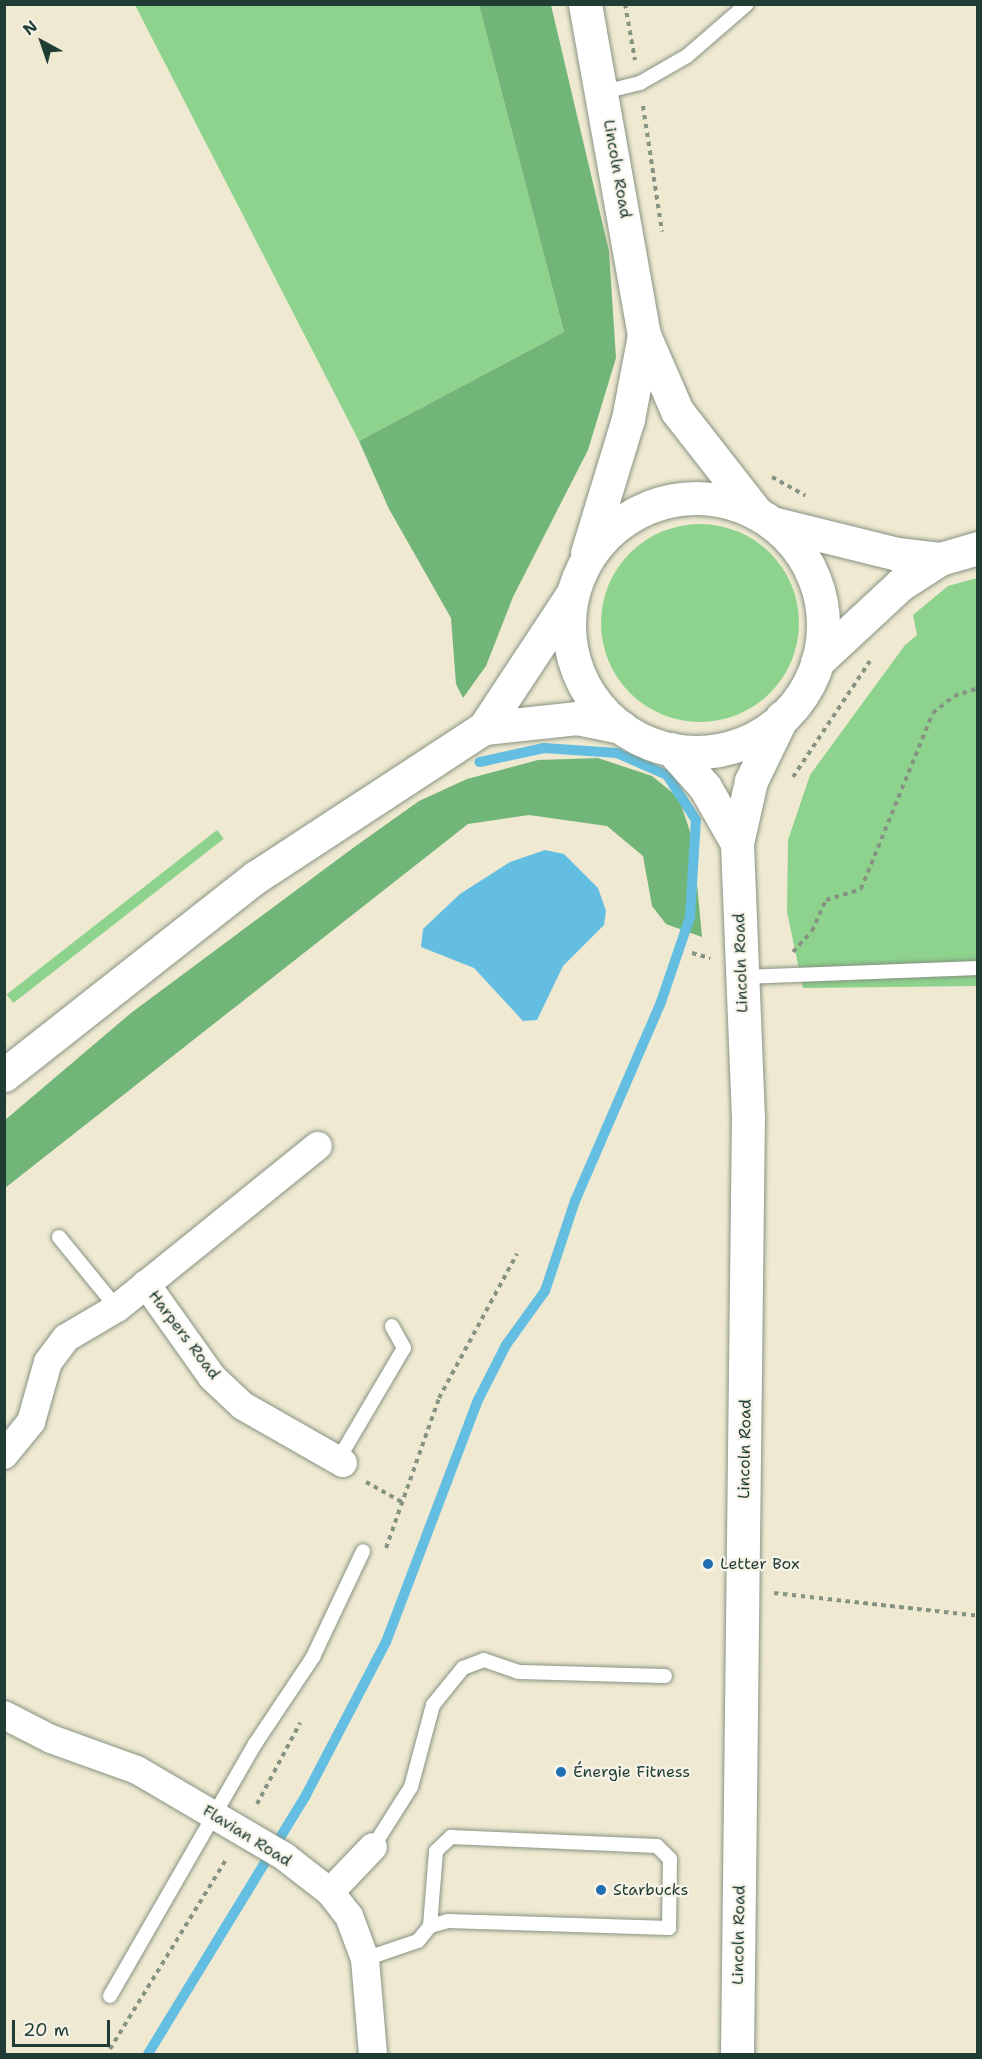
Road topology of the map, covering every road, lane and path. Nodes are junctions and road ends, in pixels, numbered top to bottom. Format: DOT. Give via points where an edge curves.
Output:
graph roads {
  1 [pos="585,4"];
  2 [pos="625,4"];
  3 [pos="747,4"];
  4 [pos="640,83"];
  5 [pos="603,92"];
  6 [pos="644,335"];
  7 [pos="764,518"];
  8 [pos="978,548"];
  9 [pos="940,559"];
  10 [pos="579,579"];
  11 [pos="817,662"];
  12 [pos="978,688"];
  13 [pos="782,717"];
  14 [pos="621,727"];
  15 [pos="484,728"];
  16 [pos="670,749"];
  17 [pos="737,843"];
  18 [pos="782,954"];
  19 [pos="978,968"];
  20 [pos="741,977"];
  21 [pos="4,1075"];
  22 [pos="318,1146"];
  23 [pos="59,1237"];
  24 [pos="146,1284"];
  25 [pos="117,1308"];
  26 [pos="392,1326"];
  27 [pos="4,1455"];
  28 [pos="341,1462"];
  29 [pos="402,1502"];
  30 [pos="363,1551"];
  31 [pos="743,1588"];
  32 [pos="978,1616"];
  33 [pos="665,1676"];
  34 [pos="4,1715"];
  35 [pos="217,1816"];
  36 [pos="373,1847"];
  37 [pos="330,1892"];
  38 [pos="430,1926"];
  39 [pos="365,1959"];
  40 [pos="110,1996"];
  41 [pos="373,2055"];
  42 [pos="736,2055"];
  1 -- 5 [label="main road, Lincoln Road"];
  2 -- 4 [label="path"];
  3 -- 4 [label="lane" via="687,56"];
  4 -- 5 [label="lane"];
  5 -- 6 [label="main road, Lincoln Road"];
  6 -- 7 [label="main road, Lincoln Road" via="676,411"];
  6 -- 10 [label="main road, Lincoln Road" via="628,419"];
  7 -- 9 [label="main road" via="897,554"];
  7 -- 10 [label="main road" via="705,498 652,506 607,534"];
  7 -- 11 [label="main road, Lincoln Road" via="806,562 819,594 823,628"];
  8 -- 9 [label="main road"];
  9 -- 11 [label="main road" via="879,602"];
  10 -- 14 [label="main road" via="570,632 576,665 590,695"];
  10 -- 15 [label="main road"];
  11 -- 13 [label="main road" via="800,698"];
  12 -- 18 [label="path" via="954,696 933,713 861,889 826,900 812,931 792,954"];
  13 -- 16 [label="main road" via="736,745 704,751"];
  13 -- 17 [label="main road, Lincoln Road" via="751,782"];
  14 -- 15 [label="main road" via="577,718"];
  14 -- 16 [label="main road"];
  15 -- 21 [label="main road" via="256,877"];
  16 -- 17 [label="main road, Lincoln Road" via="705,787"];
  17 -- 20 [label="main road, Lincoln Road"];
  19 -- 20 [label="lane"];
  20 -- 31 [label="main road, Lincoln Road" via="748,1118"];
  22 -- 24 [label="street, Harpers Road"];
  23 -- 25 [label="lane"];
  24 -- 25 [label="street, Harpers Road"];
  24 -- 28 [label="street, Harpers Road" via="212,1377 243,1406"];
  25 -- 27 [label="street, Harpers Road" via="66,1338 48,1362 31,1422"];
  26 -- 28 [label="lane" via="404,1348"];
  28 -- 29 [label="path"];
  30 -- 35 [label="lane" via="313,1657 255,1744"];
  31 -- 32 [label="path"];
  31 -- 42 [label="main road, Lincoln Road"];
  33 -- 36 [label="lane" via="519,1672 484,1660 463,1668 433,1705 411,1787"];
  34 -- 35 [label="street, Flavian Road" via="51,1739 137,1770"];
  35 -- 37 [label="street, Flavian Road" via="285,1857"];
  35 -- 40 [label="lane"];
  36 -- 37 [label="street"];
  37 -- 39 [label="street, Flavian Road" via="349,1916"];
  38 -- 38 [label="lane" via="436,1851 451,1837 657,1846 670,1859 669,1928 448,1921"];
  38 -- 39 [label="lane" via="418,1941"];
  39 -- 41 [label="street, Flavian Road"];
}
